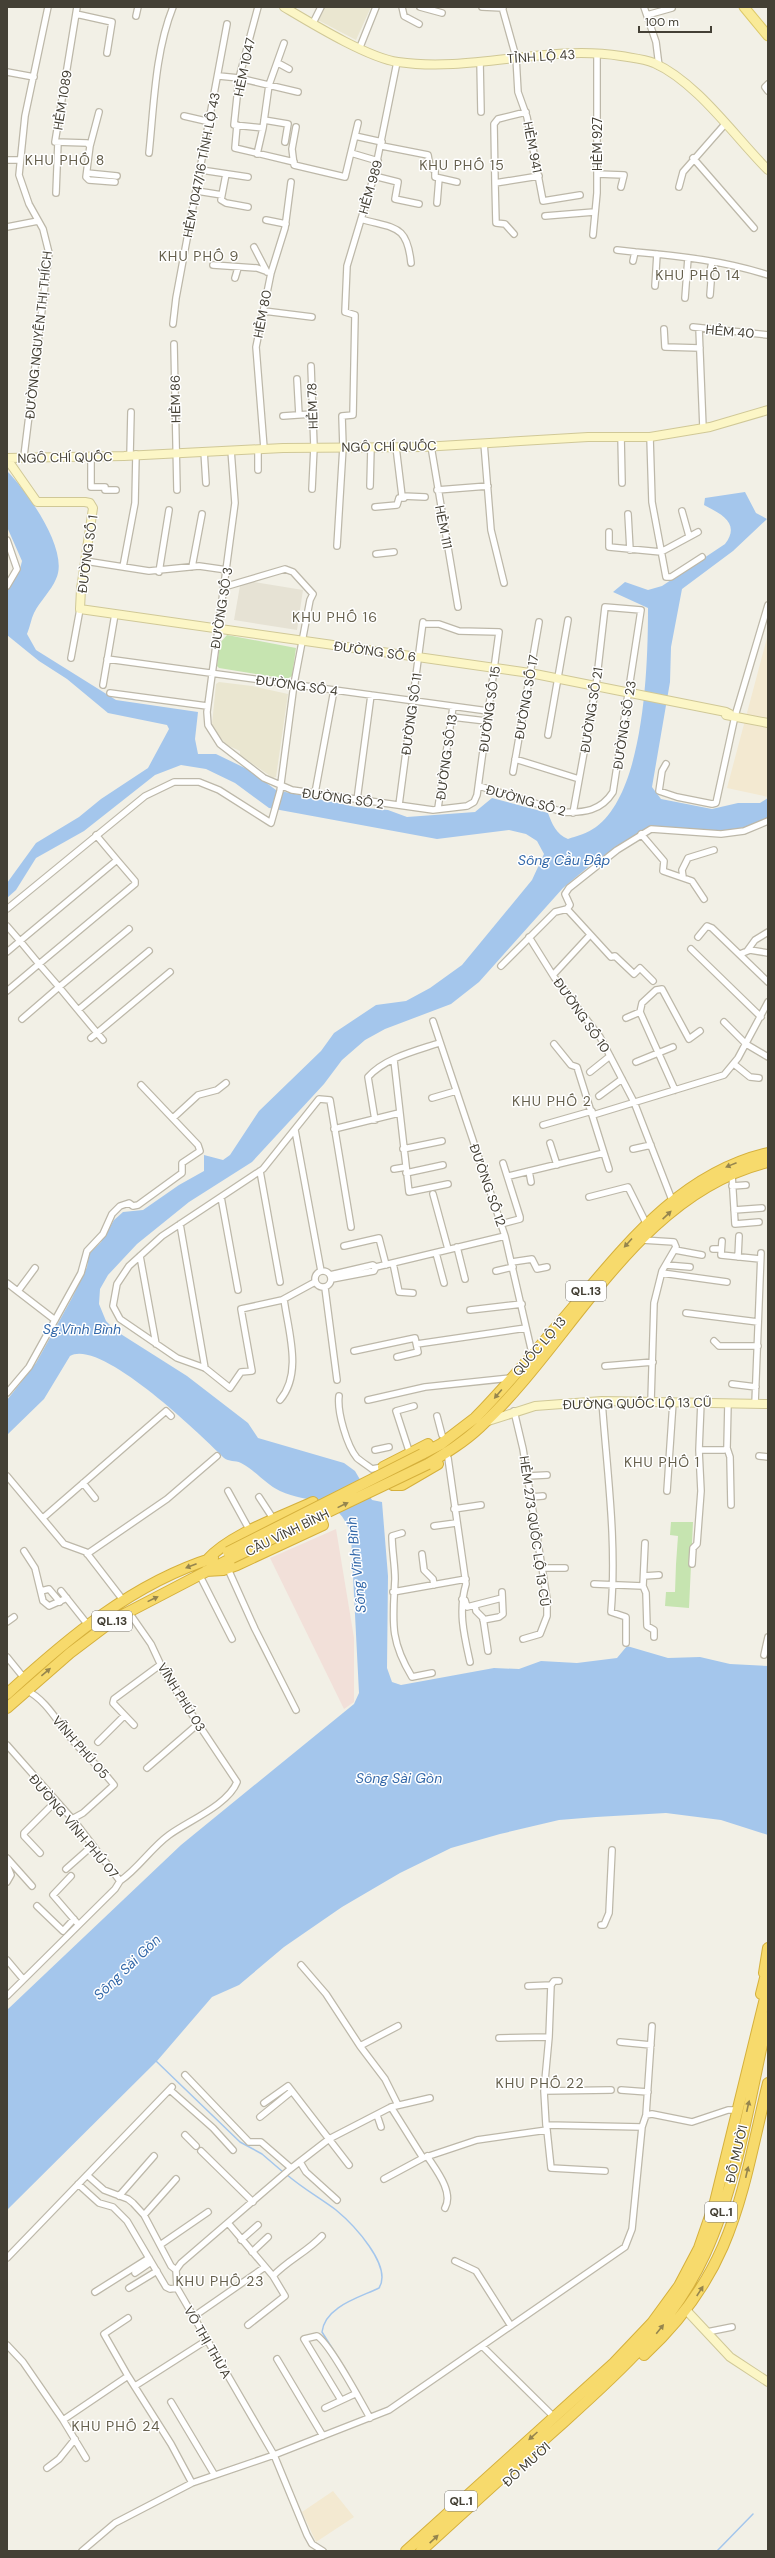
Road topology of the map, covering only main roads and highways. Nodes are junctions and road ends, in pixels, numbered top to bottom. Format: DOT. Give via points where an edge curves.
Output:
graph roads {
  1 [pos="284,7"];
  2 [pos="744,7"];
  3 [pos="768,36"];
  4 [pos="768,170"];
  5 [pos="768,410"];
  6 [pos="7,459"];
  7 [pos="80,609"];
  8 [pos="768,722"];
  9 [pos="768,1153"];
  10 [pos="768,1162"];
  11 [pos="768,1404"];
  12 [pos="475,1418"];
  13 [pos="482,1425"];
  14 [pos="422,1454"];
  15 [pos="428,1464"];
  16 [pos="230,1555"];
  17 [pos="207,1560"];
  18 [pos="202,1572"];
  19 [pos="7,1694"];
  20 [pos="7,1708"];
  21 [pos="768,1948"];
  22 [pos="768,1966"];
  23 [pos="766,1983"];
  24 [pos="768,2017"];
  25 [pos="768,2083"];
  26 [pos="764,2118"];
  27 [pos="687,2311"];
  28 [pos="614,2377"];
  29 [pos="768,2382"];
  30 [pos="516,2452"];
  31 [pos="400,2551"];
  32 [pos="406,2551"];
  33 [pos="421,2551"];
  1 -- 4 [label="main road, TỈNH LỘ 43" via="360,47 397,62 432,65 516,56 597,53 659,66 686,85 726,123"];
  2 -- 3 [label="main road"];
  5 -- 6 [label="main road, NGÔ CHÍ QUỐC" via="703,428 650,437 620,436 431,446 24,456"];
  6 -- 7 [label="main road, ĐƯỜNG SỐ 1" via="37,502 90,504 93,513"];
  7 -- 8 [label="main road, ĐƯỜNG SỐ 6" via="530,673"];
  9 -- 12 [label="highway, QUỐC LỘ 13 / QL.13, one-way" via="723,1169 696,1183 646,1223"];
  13 -- 10 [label="highway, QUỐC LỘ 13 / QL.13, one-way" via="642,1240 678,1205 702,1189"];
  11 -- 13 [label="main road, ĐƯỜNG QUỐC LỘ 13 CŨ" via="602,1401 535,1406 514,1411"];
  12 -- 13 [label="highway" via="463,1421 442,1436 383,1468 391,1483 397,1486 448,1458"];
  12 -- 14 [label="highway, QUỐC LỘ 13 / QL.13"];
  13 -- 15 [label="highway, QUỐC LỘ 13 / QL.13"];
  14 -- 16 [label="highway, CẦU VĨNH BÌNH / QL.13, bridge"];
  16 -- 15 [label="highway, CẦU VĨNH BÌNH / QL.13, one-way, bridge"];
  16 -- 17 [label="highway, QL.13"];
  16 -- 18 [label="highway, QL.13"];
  17 -- 18 [label="highway" via="250,1531 313,1502 323,1525 228,1569"];
  17 -- 19 [label="highway, QL.13, one-way" via="162,1578 123,1600 88,1625"];
  20 -- 18 [label="highway, QL.13, one-way" via="88,1638 128,1611"];
  21 -- 23 [label="highway, QL.1"];
  22 -- 23 [label="highway, ĐỖ MƯỜI / QL.1"];
  23 -- 30 [label="highway, ĐỖ MƯỜI / QL.1, one-way" via="739,2084 741,2097 707,2228 679,2286 636,2341"];
  28 -- 24 [label="highway, ĐỖ MƯỜI / QL.1, one-way" via="676,2308 706,2253 728,2189"];
  25 -- 26 [label="highway, ĐỖ MƯỜI / QL.1"];
  27 -- 26 [label="highway, ĐỖ MƯỜI / QL.1, one-way" via="716,2265 731,2232"];
  27 -- 28 [label="highway, ĐỖ MƯỜI / QL.1" via="631,2368"];
  27 -- 29 [label="main road" via="730,2357"];
  33 -- 28 [label="highway, ĐỖ MƯỜI / QL.1, one-way" via="448,2527 458,2526 594,2402 596,2393"];
  30 -- 31 [label="highway, ĐỖ MƯỜI / QL.1" via="505,2456"];
  30 -- 32 [label="highway, ĐỖ MƯỜI / QL.1"];
}
